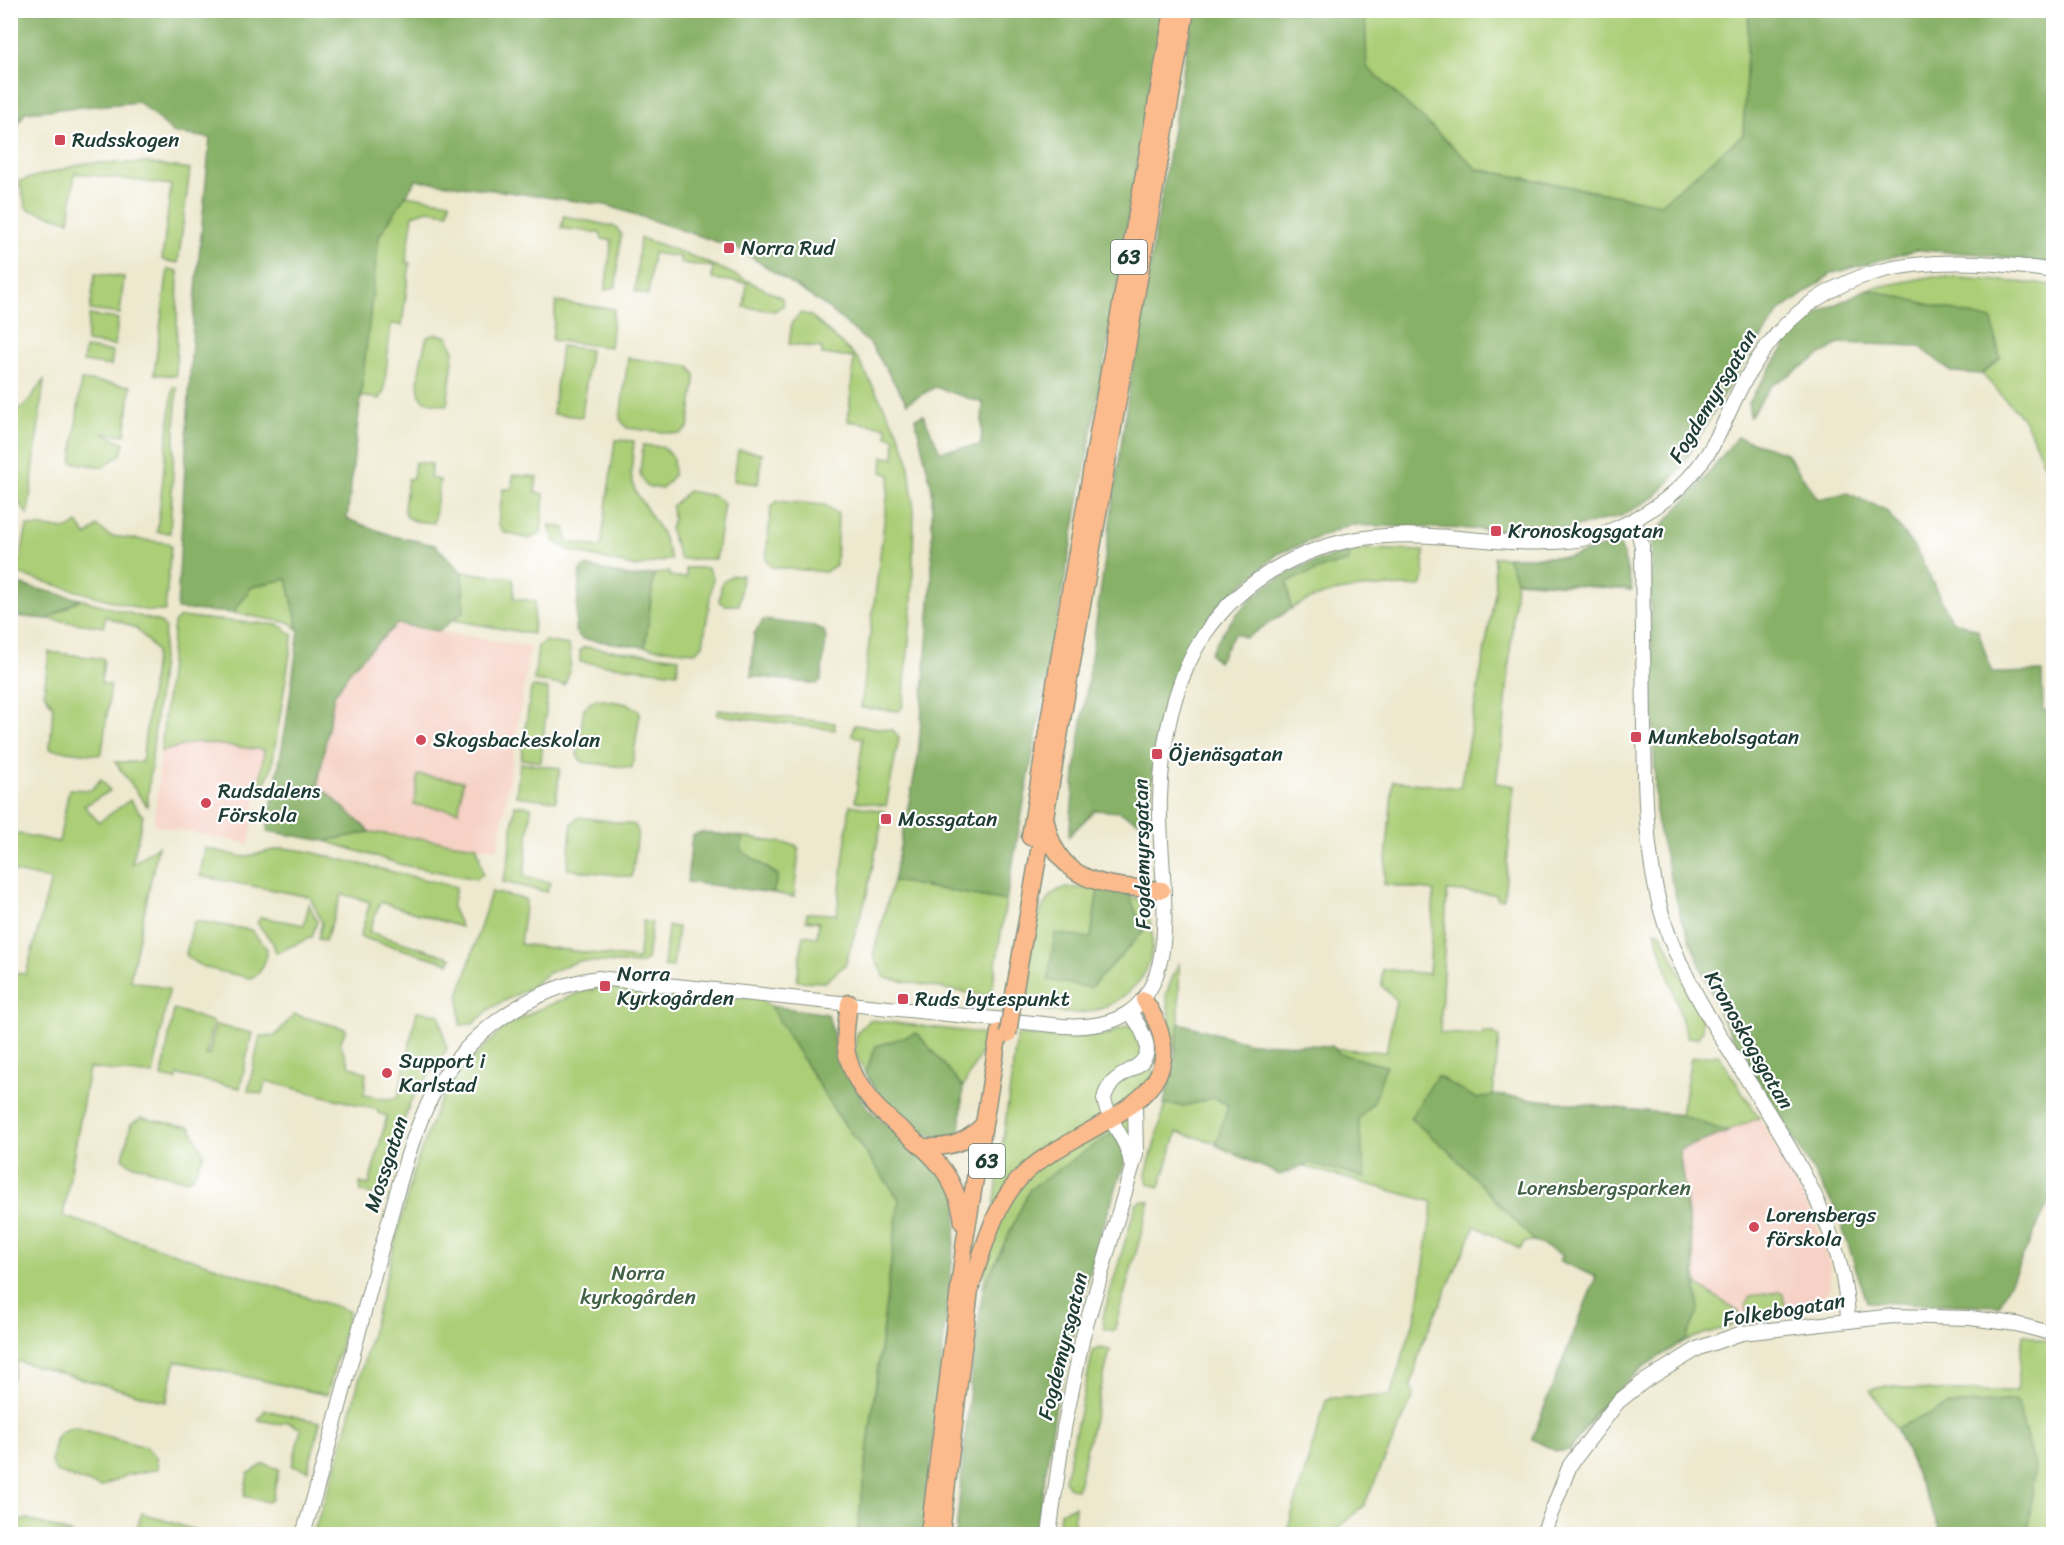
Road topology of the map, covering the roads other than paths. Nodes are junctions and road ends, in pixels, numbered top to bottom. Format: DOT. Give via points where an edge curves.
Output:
graph roads {
  1 [pos="1173,10"];
  2 [pos="1186,10"];
  3 [pos="2054,271"];
  4 [pos="1635,521"];
  5 [pos="1045,814"];
  6 [pos="1162,890"];
  7 [pos="1008,999"];
  8 [pos="1144,1000"];
  9 [pos="849,1003"];
  10 [pos="1130,1012"];
  11 [pos="1003,1033"];
  12 [pos="1135,1104"];
  13 [pos="1111,1118"];
  14 [pos="984,1124"];
  15 [pos="926,1148"];
  16 [pos="1132,1172"];
  17 [pos="965,1240"];
  18 [pos="970,1288"];
  19 [pos="1848,1320"];
  20 [pos="2054,1334"];
  21 [pos="303,1534"];
  22 [pos="929,1534"];
  23 [pos="941,1534"];
  24 [pos="1049,1534"];
  25 [pos="1543,1534"];
  1 -- 7 [label="main road, 63" via="1041,760"];
  2 -- 5 [label="main road, 63"];
  3 -- 4 [label="street, Fogdemyrsgatan" via="1946,262 1912,265 1869,273 1814,297 1774,335 1745,380 1709,452 1682,486"];
  4 -- 6 [label="street, Fogdemyrsgatan" via="1599,536 1555,543 1387,535 1357,539 1317,549 1278,565 1247,587 1204,636 1175,695 1166,734 1160,796"];
  4 -- 19 [label="street, Kronoskogsgatan" via="1642,546 1645,792 1654,879 1662,914 1703,1011 1725,1041 1816,1197 1837,1251"];
  5 -- 6 [label="main road" via="1056,851 1070,869 1086,879 1112,885"];
  5 -- 7 [label="main road, 63"];
  6 -- 8 [label="street, Fogdemyrsgatan" via="1164,954"];
  7 -- 11 [label="main road, 63"];
  8 -- 10 [label="street, Mossgatan"];
  8 -- 12 [label="main road" via="1160,1028 1163,1056 1152,1087"];
  9 -- 10 [label="street, Mossgatan" via="1083,1027"];
  9 -- 15 [label="main road" via="845,1046 861,1087 891,1122"];
  9 -- 21 [label="street, Mossgatan" via="598,978 576,981 531,1000 485,1031 464,1051 433,1093 416,1130"];
  10 -- 13 [label="street, Fogdemyrsgatan" via="1146,1037 1145,1053 1137,1068 1114,1081 1105,1094 1104,1104"];
  11 -- 14 [label="main road, 63"];
  11 -- 18 [label="main road, 63"];
  12 -- 13 [label="main road"];
  12 -- 16 [label="street, Fogdemyrsgatan" via="1137,1144"];
  13 -- 16 [label="street, Fogdemyrsgatan" via="1126,1142"];
  13 -- 18 [label="main road" via="1058,1148 1021,1177 999,1210"];
  14 -- 15 [label="main road" via="956,1145"];
  14 -- 17 [label="main road, 63"];
  15 -- 17 [label="main road" via="951,1178 959,1199"];
  16 -- 24 [label="street, Fogdemyrsgatan" via="1083,1336 1064,1428"];
  17 -- 22 [label="main road, 63"];
  18 -- 23 [label="main road, 63"];
  19 -- 20 [label="street, Folkebogatan" via="1970,1318"];
  19 -- 25 [label="street, Folkebogatan" via="1742,1333 1699,1348 1643,1382 1618,1402 1583,1445 1570,1465"];
}
